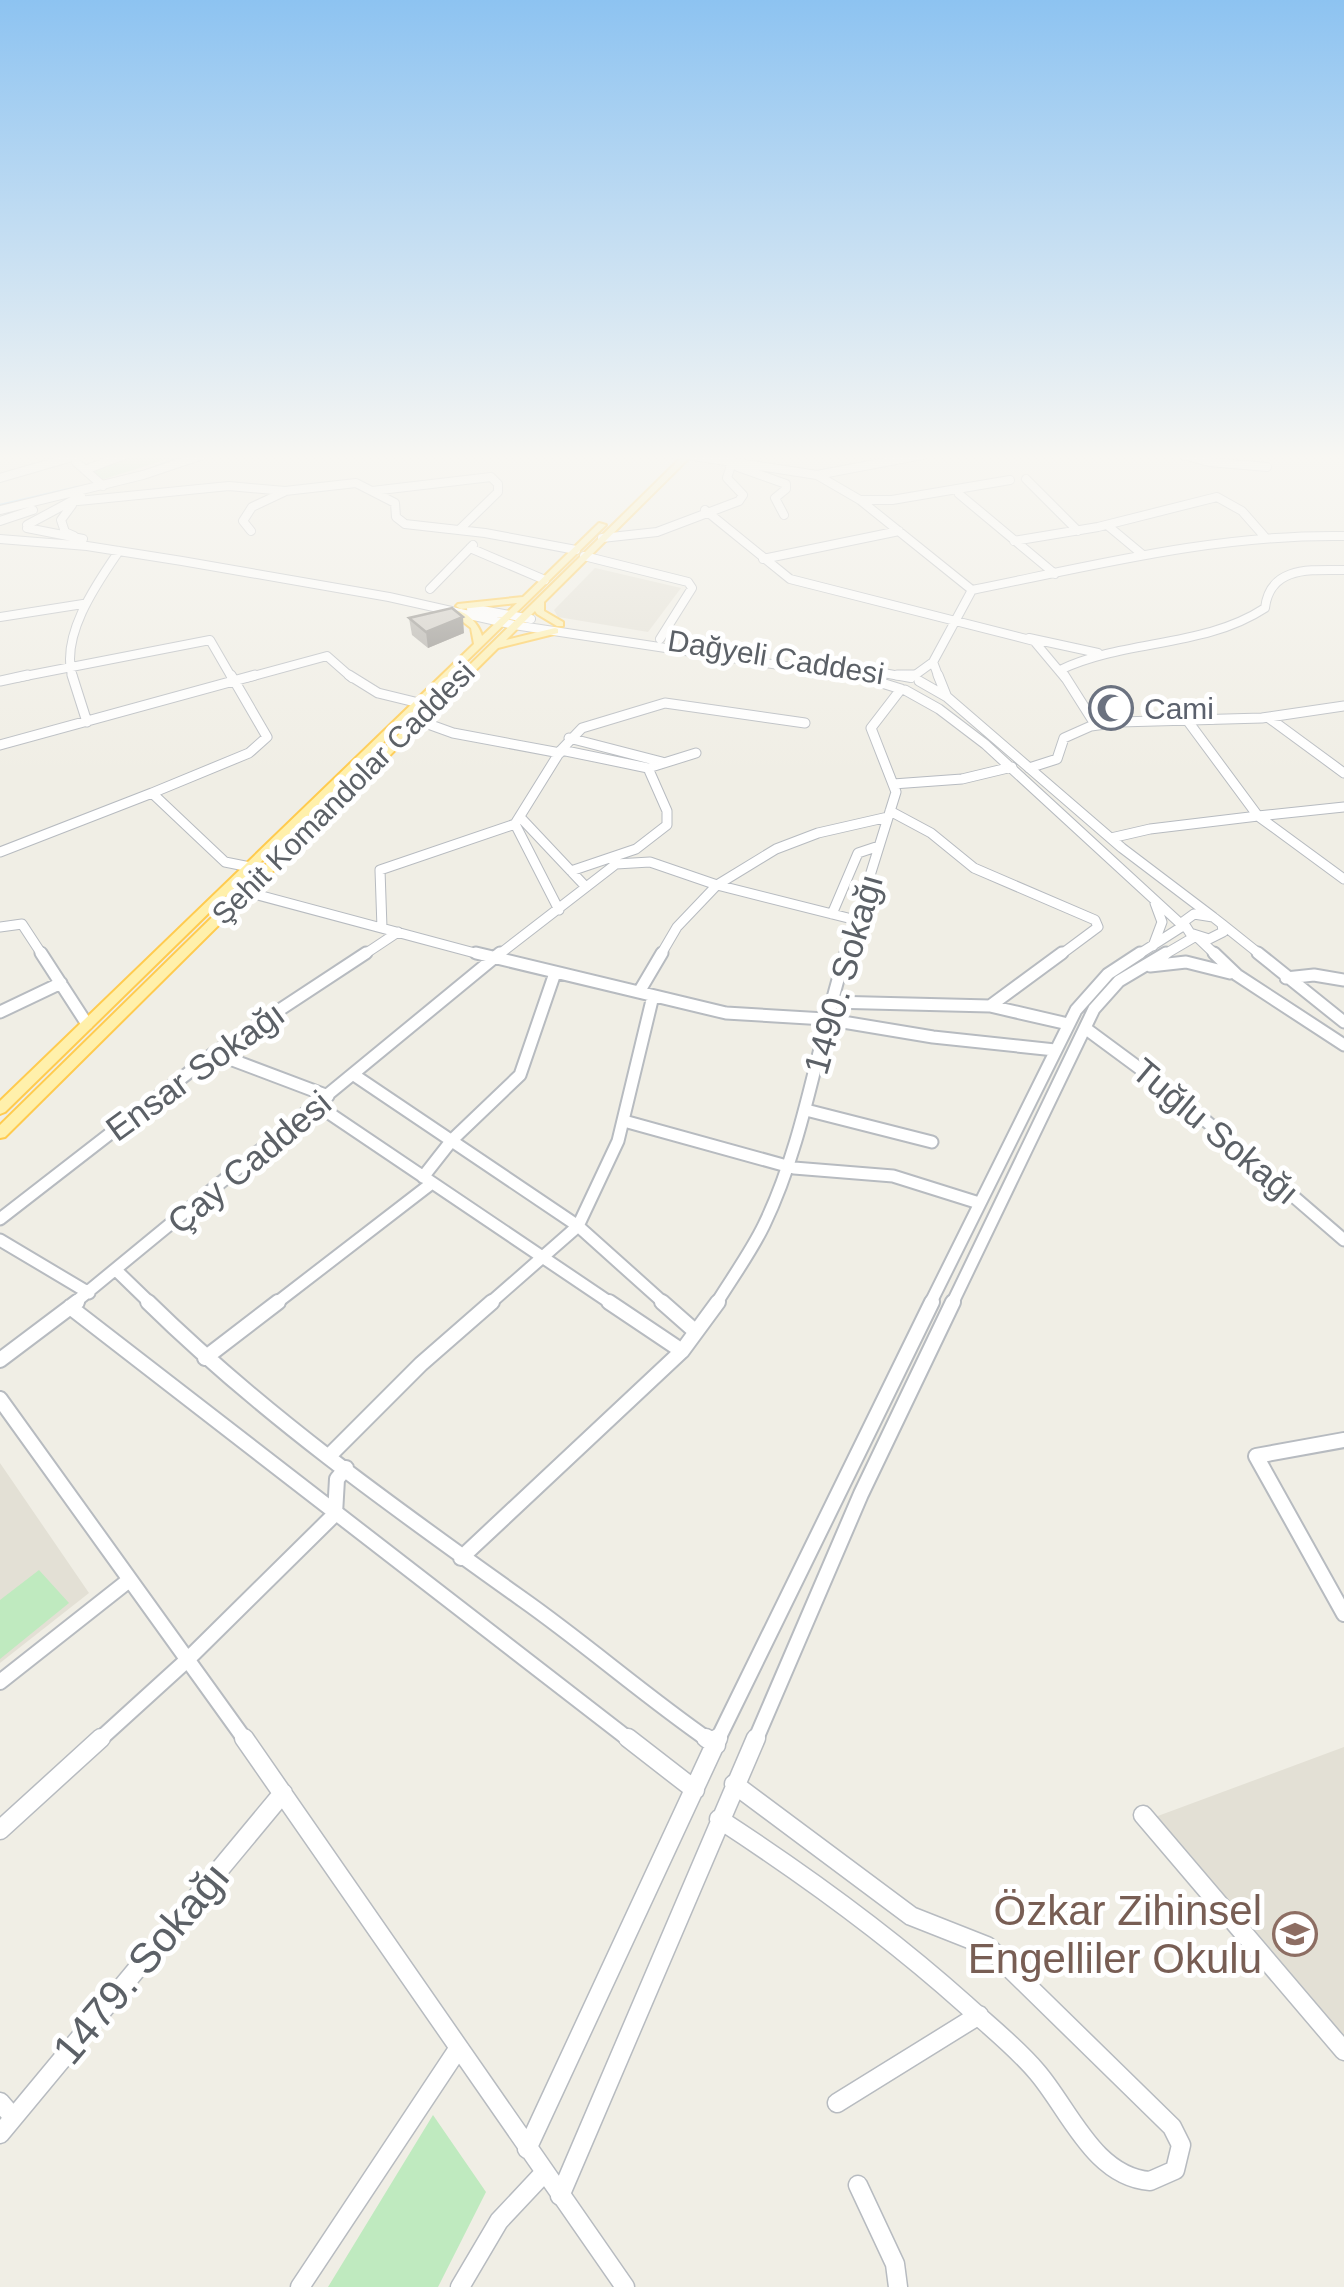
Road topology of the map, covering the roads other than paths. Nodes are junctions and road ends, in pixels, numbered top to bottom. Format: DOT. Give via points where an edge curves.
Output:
graph roads {
  1 [pos="112,562"];
  2 [pos="185,562"];
  3 [pos="205,562"];
  4 [pos="457,562"];
  5 [pos="502,562"];
  6 [pos="569,562"];
  7 [pos="571,562"];
  8 [pos="609,562"];
  9 [pos="768,562"];
  10 [pos="936,562"];
  11 [pos="1040,562"];
  12 [pos="1112,562"];
  13 [pos="1322,570"];
  14 [pos="1344,570"];
  15 [pos="1055,574"];
  16 [pos="545,580"];
  17 [pos="1344,582"];
  18 [pos="430,589"];
  19 [pos="972,590"];
  20 [pos="533,600"];
  21 [pos="84,604"];
  22 [pos="459,609"];
  23 [pos="0,617"];
  24 [pos="511,620"];
  25 [pos="958,620"];
  26 [pos="558,627"];
  27 [pos="1027,638"];
  28 [pos="660,639"];
  29 [pos="485,646"];
  30 [pos="1098,652"];
  31 [pos="933,662"];
  32 [pos="69,667"];
  33 [pos="1060,670"];
  34 [pos="915,680"];
  35 [pos="0,681"];
  36 [pos="235,683"];
  37 [pos="903,690"];
  38 [pos="946,697"];
  39 [pos="418,704"];
  40 [pos="1344,706"];
  41 [pos="1270,718"];
  42 [pos="417,720"];
  43 [pos="1187,720"];
  44 [pos="87,722"];
  45 [pos="804,723"];
  46 [pos="1094,724"];
  47 [pos="569,738"];
  48 [pos="0,745"];
  49 [pos="560,752"];
  50 [pos="696,753"];
  51 [pos="667,764"];
  52 [pos="648,768"];
  53 [pos="1012,768"];
  54 [pos="1029,768"];
  55 [pos="1344,773"];
  56 [pos="893,784"];
  57 [pos="152,793"];
  58 [pos="1344,807"];
  59 [pos="889,814"];
  60 [pos="1258,816"];
  61 [pos="517,820"];
  62 [pos="1112,838"];
  63 [pos="879,846"];
  64 [pos="0,852"];
  65 [pos="250,867"];
  66 [pos="571,871"];
  67 [pos="1344,879"];
  68 [pos="717,885"];
  69 [pos="586,887"];
  70 [pos="1144,887"];
  71 [pos="244,891"];
  72 [pos="558,910"];
  73 [pos="832,914"];
  74 [pos="856,920"];
  75 [pos="1218,921"];
  76 [pos="4,924"];
  77 [pos="1183,926"];
  78 [pos="382,928"];
  79 [pos="398,932"];
  80 [pos="1196,936"];
  81 [pos="1150,950"];
  82 [pos="494,958"];
  83 [pos="1141,968"];
  84 [pos="555,972"];
  85 [pos="1236,975"];
  86 [pos="1286,978"];
  87 [pos="1344,980"];
  88 [pos="61,983"];
  89 [pos="646,994"];
  90 [pos="830,1002"];
  91 [pos="990,1006"];
  92 [pos="0,1012"];
  93 [pos="825,1019"];
  94 [pos="1344,1022"];
  95 [pos="88,1024"];
  96 [pos="1068,1024"];
  97 [pos="1084,1028"];
  98 [pos="1344,1045"];
  99 [pos="1055,1050"];
  100 [pos="214,1052"];
  101 [pos="354,1075"];
  102 [pos="323,1101"];
  103 [pos="0,1109"];
  104 [pos="806,1110"];
  105 [pos="624,1121"];
  106 [pos="0,1133"];
  107 [pos="452,1140"];
  108 [pos="932,1142"];
  109 [pos="785,1164"];
  110 [pos="427,1180"];
  111 [pos="980,1203"];
  112 [pos="0,1219"];
  113 [pos="578,1226"];
  114 [pos="0,1240"];
  115 [pos="1344,1240"];
  116 [pos="542,1256"];
  117 [pos="117,1271"];
  118 [pos="89,1293"];
  119 [pos="70,1307"];
  120 [pos="696,1332"];
  121 [pos="682,1351"];
  122 [pos="205,1358"];
  123 [pos="0,1360"];
  124 [pos="0,1399"];
  125 [pos="1344,1440"];
  126 [pos="330,1455"];
  127 [pos="346,1468"];
  128 [pos="335,1514"];
  129 [pos="460,1558"];
  130 [pos="128,1581"];
  131 [pos="1344,1614"];
  132 [pos="186,1660"];
  133 [pos="0,1682"];
  134 [pos="716,1745"];
  135 [pos="734,1784"];
  136 [pos="695,1790"];
  137 [pos="283,1793"];
  138 [pos="1142,1815"];
  139 [pos="718,1819"];
  140 [pos="0,1830"];
  141 [pos="980,2016"];
  142 [pos="458,2049"];
  143 [pos="1344,2050"];
  144 [pos="837,2104"];
  145 [pos="7,2110"];
  146 [pos="0,2134"];
  147 [pos="528,2149"];
  148 [pos="544,2172"];
  149 [pos="858,2185"];
  150 [pos="560,2196"];
  151 [pos="300,2287"];
  152 [pos="460,2287"];
  153 [pos="624,2287"];
  154 [pos="898,2287"];
  1 -- 21 [label="street"];
  2 -- 22 [label="street"];
  3 -- 22 [label="street"];
  4 -- 18 [label="street"];
  5 -- 16 [label="street"];
  6 -- 16 [label="main road, Şehit Komandolar Caddesi"];
  7 -- 20 [label="main road, Şehit Komandolar Caddesi"];
  8 -- 28 [label="street" via="692,588"];
  9 -- 25 [label="street" via="818,589"];
  10 -- 19 [label="street"];
  11 -- 15 [label="street"];
  12 -- 15 [label="street"];
  13 -- 14 [label="street"];
  13 -- 17 [label="street"];
  13 -- 30 [label="street" via="1277,580 1256,616"];
  15 -- 19 [label="street"];
  16 -- 20 [label="main road, Şehit Komandolar Caddesi"];
  19 -- 25 [label="street"];
  20 -- 22 [label="main road"];
  20 -- 24 [label="main road, Şehit Komandolar Caddesi"];
  20 -- 26 [label="main road"];
  21 -- 23 [label="street"];
  21 -- 32 [label="street"];
  22 -- 24 [label="street, Dağyeli Caddesi"];
  22 -- 29 [label="main road"];
  24 -- 26 [label="street, Dağyeli Caddesi"];
  24 -- 29 [label="main road, Şehit Komandolar Caddesi"];
  25 -- 27 [label="street"];
  25 -- 31 [label="street"];
  26 -- 28 [label="street, Dağyeli Caddesi"];
  26 -- 29 [label="main road"];
  26 -- 37 [label="street, Dağyeli Caddesi" via="851,674"];
  27 -- 30 [label="street"];
  27 -- 33 [label="street"];
  28 -- 34 [label="street, Dağyeli Caddesi"];
  29 -- 39 [label="main road, Şehit Komandolar Caddesi"];
  29 -- 42 [label="main road, Şehit Komandolar Caddesi"];
  30 -- 33 [label="street"];
  31 -- 34 [label="street"];
  31 -- 38 [label="street"];
  32 -- 35 [label="street"];
  32 -- 36 [label="street" via="210,640"];
  32 -- 44 [label="street"];
  33 -- 46 [label="street"];
  34 -- 37 [label="street" via="898,681"];
  34 -- 38 [label="street"];
  36 -- 39 [label="street" via="326,656 357,686"];
  36 -- 44 [label="street"];
  36 -- 57 [label="street" via="266,737 262,744"];
  37 -- 53 [label="street, Dağyeli Caddesi" via="946,712"];
  37 -- 56 [label="street, 1490. Sokağı" via="870,728"];
  38 -- 54 [label="street"];
  39 -- 65 [label="main road, Şehit Komandolar Caddesi"];
  40 -- 41 [label="street"];
  41 -- 43 [label="street"];
  41 -- 55 [label="street"];
  42 -- 49 [label="street"];
  42 -- 71 [label="main road, Şehit Komandolar Caddesi"];
  43 -- 46 [label="street"];
  43 -- 60 [label="street"];
  44 -- 48 [label="street"];
  45 -- 47 [label="street" via="665,703"];
  46 -- 54 [label="street" via="1064,738 1057,759"];
  47 -- 49 [label="street"];
  47 -- 51 [label="street"];
  49 -- 52 [label="street"];
  49 -- 61 [label="street"];
  50 -- 51 [label="street"];
  51 -- 52 [label="street"];
  52 -- 66 [label="street" via="667,825 612,859"];
  53 -- 56 [label="street"];
  53 -- 70 [label="street, Dağyeli Caddesi"];
  54 -- 62 [label="street"];
  56 -- 59 [label="street, 1490. Sokağı"];
  57 -- 64 [label="street"];
  57 -- 65 [label="street" via="225,862"];
  58 -- 60 [label="street"];
  59 -- 63 [label="street, 1490. Sokağı"];
  59 -- 68 [label="street" via="776,848"];
  59 -- 91 [label="street" via="931,834 974,868 1095,920 1098,927"];
  60 -- 62 [label="street"];
  60 -- 67 [label="street"];
  61 -- 66 [label="street"];
  61 -- 72 [label="street"];
  61 -- 78 [label="street" via="380,870"];
  62 -- 75 [label="street"];
  63 -- 73 [label="street" via="858,854"];
  63 -- 74 [label="street, 1490. Sokağı"];
  65 -- 95 [label="main road, Şehit Komandolar Caddesi"];
  66 -- 69 [label="street"];
  68 -- 69 [label="street, Çay Caddesi" via="638,860 616,864"];
  68 -- 73 [label="street, Çay Caddesi"];
  68 -- 89 [label="street" via="677,927"];
  69 -- 72 [label="street, Çay Caddesi"];
  70 -- 77 [label="street, Dağyeli Caddesi"];
  70 -- 81 [label="street" via="1162,922"];
  71 -- 78 [label="street"];
  71 -- 106 [label="main road, Şehit Komandolar Caddesi"];
  72 -- 82 [label="street, Çay Caddesi"];
  73 -- 74 [label="street, Çay Caddesi"];
  74 -- 90 [label="street, 1490. Sokağı"];
  75 -- 77 [label="street" via="1189,916"];
  75 -- 80 [label="street" via="1223,932 1216,938"];
  75 -- 86 [label="street"];
  76 -- 88 [label="street" via="22,924"];
  77 -- 80 [label="street, Dağyeli Caddesi"];
  77 -- 81 [label="street"];
  78 -- 79 [label="street"];
  79 -- 82 [label="street"];
  79 -- 100 [label="street, Ensar Sokağı"];
  80 -- 83 [label="street"];
  80 -- 85 [label="street, Dağyeli Caddesi"];
  81 -- 96 [label="street" via="1092,988"];
  82 -- 84 [label="street"];
  82 -- 101 [label="street, Çay Caddesi"];
  83 -- 85 [label="street" via="1186,962"];
  83 -- 97 [label="street" via="1106,993"];
  84 -- 89 [label="street"];
  84 -- 107 [label="street" via="520,1075"];
  85 -- 98 [label="street"];
  86 -- 87 [label="street"];
  86 -- 94 [label="street"];
  88 -- 92 [label="street"];
  88 -- 95 [label="street"];
  89 -- 93 [label="street" via="726,1013"];
  89 -- 105 [label="street"];
  90 -- 91 [label="street"];
  90 -- 93 [label="street, 1490. Sokağı"];
  91 -- 96 [label="street"];
  93 -- 99 [label="street"];
  93 -- 104 [label="street, 1490. Sokağı"];
  95 -- 103 [label="main road, Şehit Komandolar Caddesi"];
  96 -- 99 [label="street"];
  97 -- 115 [label="street, Tuğlu Sokağı" via="1177,1096"];
  97 -- 135 [label="street" via="861,1494"];
  99 -- 111 [label="street"];
  100 -- 102 [label="street"];
  100 -- 112 [label="street, Ensar Sokağı"];
  101 -- 102 [label="street, Çay Caddesi"];
  101 -- 107 [label="street"];
  102 -- 110 [label="street"];
  102 -- 117 [label="street, Çay Caddesi"];
  104 -- 108 [label="street"];
  104 -- 109 [label="street, 1490. Sokağı"];
  105 -- 109 [label="street"];
  105 -- 113 [label="street"];
  107 -- 110 [label="street"];
  107 -- 113 [label="street"];
  109 -- 111 [label="street" via="893,1176"];
  109 -- 120 [label="street, 1490. Sokağı" via="764,1224"];
  110 -- 116 [label="street"];
  110 -- 122 [label="street"];
  111 -- 134 [label="street"];
  113 -- 116 [label="street"];
  113 -- 120 [label="street"];
  114 -- 118 [label="street"];
  116 -- 121 [label="street"];
  116 -- 126 [label="street"];
  117 -- 118 [label="street, Çay Caddesi"];
  117 -- 122 [label="street"];
  118 -- 119 [label="street, Çay Caddesi"];
  119 -- 123 [label="street, Çay Caddesi"];
  119 -- 128 [label="street"];
  120 -- 121 [label="street, 1490. Sokağı"];
  121 -- 129 [label="street, 1490. Sokağı"];
  122 -- 126 [label="street"];
  124 -- 130 [label="street"];
  125 -- 131 [label="street" via="1256,1456"];
  126 -- 127 [label="street"];
  127 -- 128 [label="street" via="337,1478"];
  127 -- 129 [label="street"];
  128 -- 132 [label="street"];
  128 -- 136 [label="street"];
  129 -- 134 [label="street"];
  130 -- 132 [label="street"];
  130 -- 133 [label="street"];
  132 -- 137 [label="street"];
  132 -- 140 [label="street"];
  134 -- 136 [label="street"];
  135 -- 139 [label="street"];
  135 -- 141 [label="street" via="910,1916 987,1946 1172,2127 1181,2145 1175,2170 1144,2182 1091,2148 1039,2073"];
  136 -- 147 [label="street"];
  137 -- 142 [label="street"];
  137 -- 145 [label="street, 1479. Sokağı"];
  138 -- 143 [label="street"];
  139 -- 141 [label="street" via="806,1874"];
  139 -- 150 [label="street"];
  141 -- 144 [label="street"];
  142 -- 147 [label="street"];
  142 -- 151 [label="street"];
  145 -- 146 [label="street, 1479. Sokağı"];
  147 -- 148 [label="street"];
  148 -- 150 [label="street"];
  148 -- 152 [label="street" via="498,2221"];
  149 -- 154 [label="street" via="895,2264"];
  150 -- 153 [label="street"];
}
